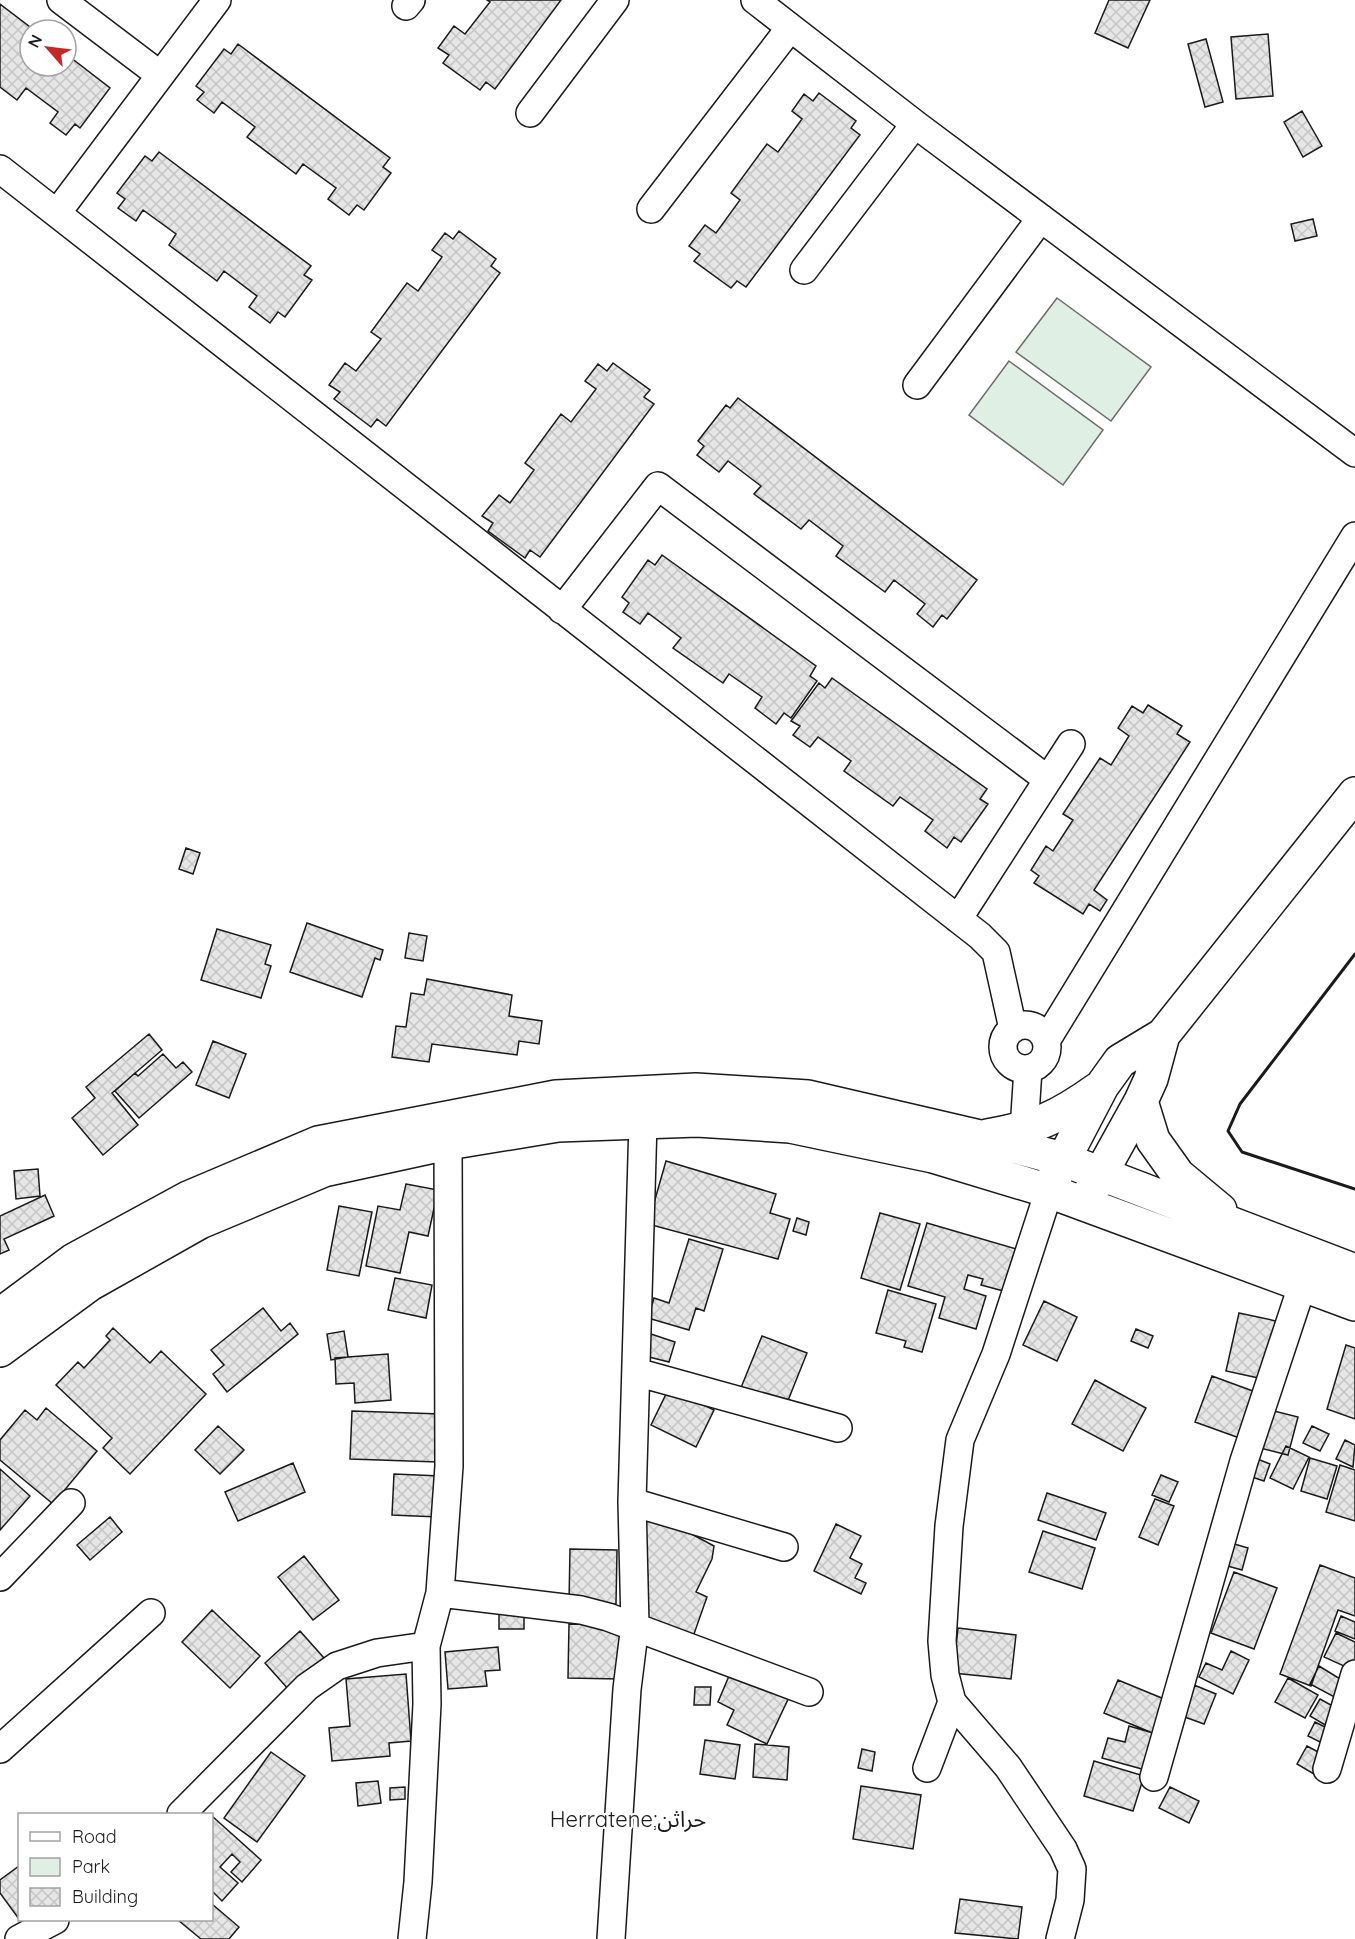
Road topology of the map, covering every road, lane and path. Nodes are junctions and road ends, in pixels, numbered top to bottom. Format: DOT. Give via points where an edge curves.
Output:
graph roads {
  1 [pos="61,0"];
  2 [pos="217,0"];
  3 [pos="615,0"];
  4 [pos="755,0"];
  5 [pos="790,28"];
  6 [pos="160,75"];
  7 [pos="530,113"];
  8 [pos="915,124"];
  9 [pos="0,169"];
  10 [pos="651,209"];
  11 [pos="57,213"];
  12 [pos="1041,218"];
  13 [pos="804,270"];
  14 [pos="917,385"];
  15 [pos="1355,453"];
  16 [pos="1355,536"];
  17 [pos="561,610"];
  18 [pos="1071,744"];
  19 [pos="1047,779"];
  20 [pos="1355,794"];
  21 [pos="958,919"];
  22 [pos="1013,1029"];
  23 [pos="1163,1035"];
  24 [pos="1046,1041"];
  25 [pos="1028,1069"];
  26 [pos="1102,1086"];
  27 [pos="1141,1101"];
  28 [pos="643,1122"];
  29 [pos="1024,1130"];
  30 [pos="980,1137"];
  31 [pos="448,1143"];
  32 [pos="1062,1159"];
  33 [pos="1100,1173"];
  34 [pos="1048,1191"];
  35 [pos="1084,1204"];
  36 [pos="1239,1227"];
  37 [pos="1355,1271"];
  38 [pos="1303,1283"];
  39 [pos="1355,1304"];
  40 [pos="0,1315"];
  41 [pos="0,1350"];
  42 [pos="636,1372"];
  43 [pos="838,1428"];
  44 [pos="632,1502"];
  45 [pos="71,1503"];
  46 [pos="784,1547"];
  47 [pos="0,1577"];
  48 [pos="440,1593"];
  49 [pos="151,1613"];
  50 [pos="635,1625"];
  51 [pos="426,1646"];
  52 [pos="1355,1674"];
  53 [pos="809,1692"];
  54 [pos="952,1702"];
  55 [pos="0,1749"];
  56 [pos="927,1768"];
  57 [pos="1327,1769"];
  58 [pos="1154,1777"];
  59 [pos="183,1813"];
  60 [pos="53,1921"];
  61 [pos="19,1939"];
  62 [pos="412,1939"];
  63 [pos="611,1939"];
  64 [pos="1060,1939"];
  1 -- 6 [label="street"];
  2 -- 6 [label="street"];
  3 -- 7 [label="street"];
  4 -- 5 [label="street"];
  5 -- 8 [label="street"];
  5 -- 10 [label="street"];
  6 -- 11 [label="street"];
  8 -- 12 [label="street"];
  8 -- 13 [label="street"];
  9 -- 11 [label="street"];
  11 -- 17 [label="street"];
  12 -- 14 [label="street"];
  12 -- 15 [label="street"];
  16 -- 24 [label="street"];
  17 -- 19 [label="street" via="658,486"];
  17 -- 21 [label="street"];
  18 -- 19 [label="street"];
  19 -- 21 [label="street"];
  20 -- 23 [label="main road"];
  21 -- 22 [label="street" via="996,952"];
  22 -- 24 [label="street" via="1019,1025 1033,1026"];
  22 -- 25 [label="street" via="1004,1039 1004,1054 1013,1066"];
  23 -- 26 [label="main road" via="1120,1060"];
  23 -- 27 [label="main road"];
  24 -- 25 [label="street" via="1046,1055"];
  25 -- 29 [label="street"];
  26 -- 29 [label="main road" via="1066,1112"];
  26 -- 32 [label="main road"];
  27 -- 33 [label="main road"];
  27 -- 36 [label="main road" via="1153,1140 1178,1175"];
  28 -- 31 [label="main road" via="558,1125"];
  28 -- 34 [label="main road" via="698,1120 790,1126 933,1156"];
  28 -- 42 [label="street"];
  29 -- 30 [label="main road"];
  30 -- 32 [label="main road"];
  30 -- 40 [label="main road" via="808,1097 696,1090 556,1097 318,1143 188,1198 74,1260"];
  31 -- 41 [label="main road" via="324,1170 200,1222 90,1284"];
  31 -- 48 [label="street" via="449,1466"];
  32 -- 33 [label="main road"];
  32 -- 34 [label="main road"];
  33 -- 35 [label="main road"];
  33 -- 36 [label="main road"];
  34 -- 35 [label="main road"];
  34 -- 54 [label="street" via="996,1354 960,1440 942,1641"];
  35 -- 38 [label="main road"];
  36 -- 37 [label="main road"];
  38 -- 39 [label="main road"];
  38 -- 58 [label="street" via="1244,1461"];
  42 -- 43 [label="street"];
  42 -- 44 [label="street"];
  44 -- 46 [label="street"];
  44 -- 50 [label="street"];
  45 -- 47 [label="street"];
  48 -- 50 [label="street" via="581,1610"];
  48 -- 51 [label="street"];
  49 -- 55 [label="street"];
  50 -- 53 [label="street"];
  50 -- 63 [label="street" via="627,1689"];
  51 -- 59 [label="street" via="377,1653 337,1666 307,1687"];
  51 -- 62 [label="street" via="419,1858"];
  52 -- 57 [label="street"];
  54 -- 56 [label="street"];
  54 -- 64 [label="street" via="1008,1767 1063,1848 1072,1869 1070,1900"];
  60 -- 61 [label="street"];
}
